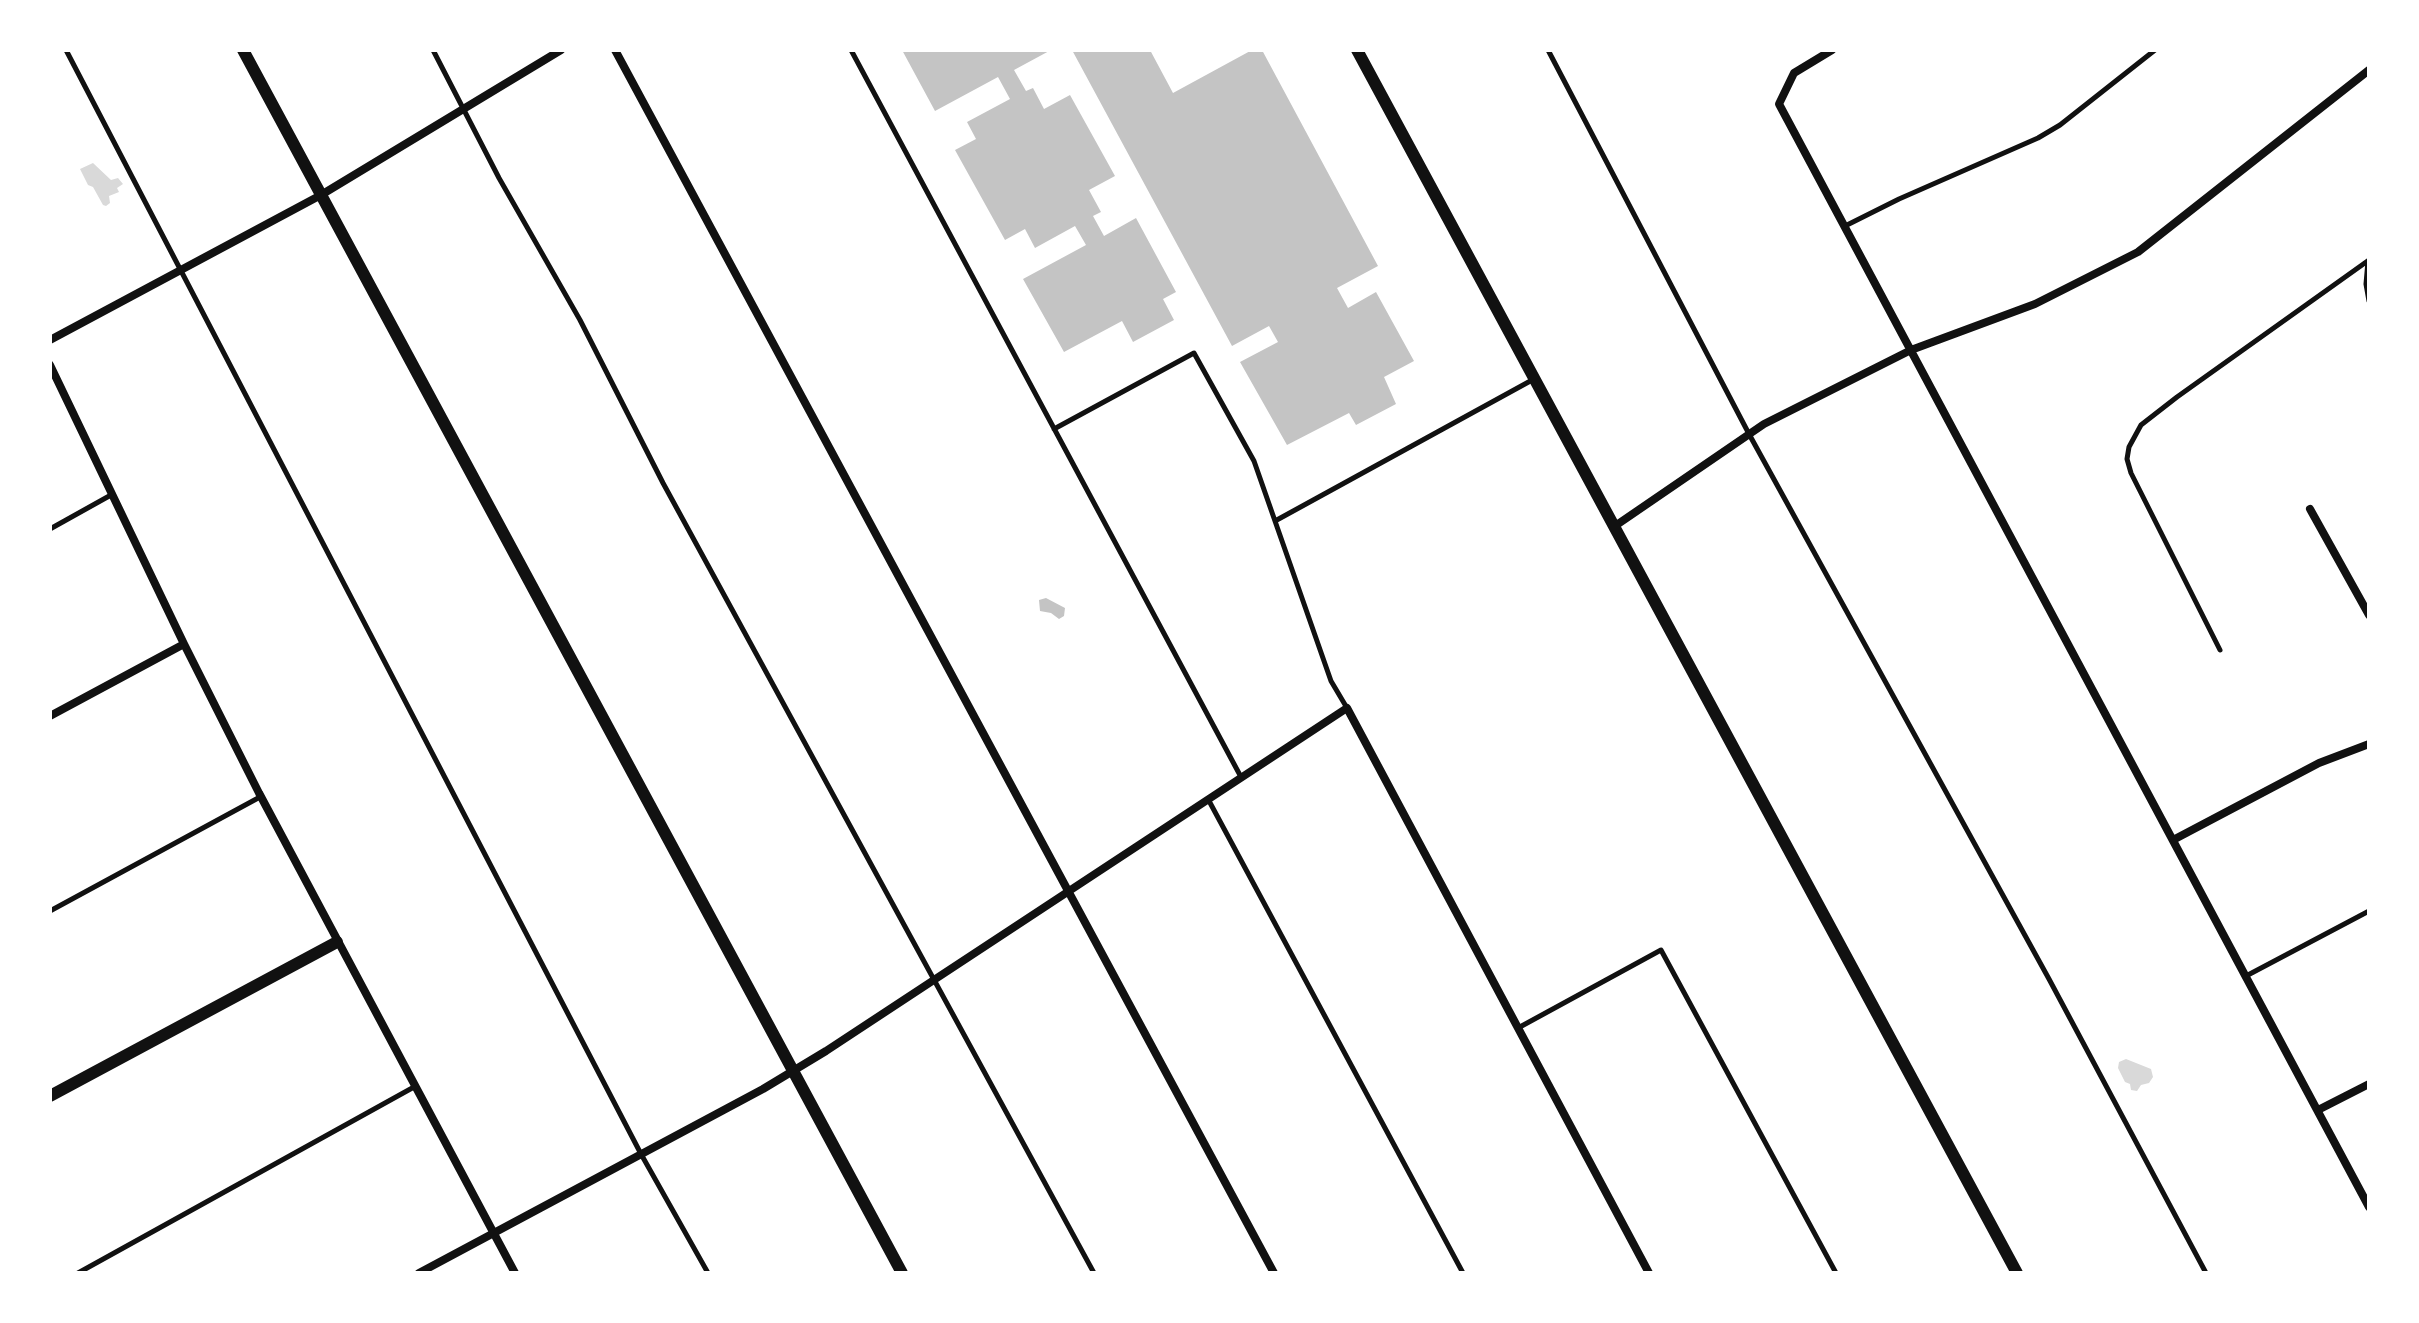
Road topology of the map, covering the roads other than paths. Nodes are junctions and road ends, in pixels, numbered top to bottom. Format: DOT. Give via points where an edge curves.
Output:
graph roads {
  1 [pos="66,50"];
  2 [pos="243,50"];
  3 [pos="433,50"];
  4 [pos="561,50"];
  5 [pos="615,50"];
  6 [pos="851,50"];
  7 [pos="1357,50"];
  8 [pos="1548,50"];
  9 [pos="1832,50"];
  10 [pos="2155,50"];
  11 [pos="2369,70"];
  12 [pos="464,108"];
  13 [pos="321,195"];
  14 [pos="1844,226"];
  15 [pos="2368,260"];
  16 [pos="180,269"];
  17 [pos="2369,301"];
  18 [pos="50,340"];
  19 [pos="1911,350"];
  20 [pos="50,365"];
  21 [pos="1535,379"];
  22 [pos="1054,429"];
  23 [pos="1749,434"];
  24 [pos="111,495"];
  25 [pos="2310,509"];
  26 [pos="1275,521"];
  27 [pos="1615,526"];
  28 [pos="50,529"];
  29 [pos="2369,615"];
  30 [pos="184,644"];
  31 [pos="2220,650"];
  32 [pos="1347,708"];
  33 [pos="50,716"];
  34 [pos="2369,744"];
  35 [pos="1241,777"];
  36 [pos="261,797"];
  37 [pos="1208,799"];
  38 [pos="2173,840"];
  39 [pos="1068,890"];
  40 [pos="50,911"];
  41 [pos="2369,911"];
  42 [pos="337,942"];
  43 [pos="2246,977"];
  44 [pos="933,979"];
  45 [pos="1518,1028"];
  46 [pos="792,1070"];
  47 [pos="2369,1084"];
  48 [pos="414,1087"];
  49 [pos="50,1096"];
  50 [pos="2318,1110"];
  51 [pos="641,1154"];
  52 [pos="2369,1207"];
  53 [pos="493,1233"];
  54 [pos="78,1273"];
  55 [pos="419,1273"];
  56 [pos="515,1273"];
  57 [pos="708,1273"];
  58 [pos="902,1273"];
  59 [pos="1094,1273"];
  60 [pos="1274,1273"];
  61 [pos="1463,1273"];
  62 [pos="1649,1273"];
  63 [pos="1836,1273"];
  64 [pos="2017,1273"];
  65 [pos="2206,1273"];
  1 -- 16 [label="lane"];
  2 -- 13 [label="street"];
  3 -- 12 [label="lane"];
  4 -- 12 [label="street"];
  5 -- 39 [label="street"];
  6 -- 22 [label="lane"];
  7 -- 21 [label="street"];
  8 -- 23 [label="lane"];
  9 -- 14 [label="street" via="1794,73 1779,104"];
  10 -- 14 [label="lane" via="2038,138"];
  11 -- 19 [label="street" via="2138,252 2035,304"];
  12 -- 13 [label="street"];
  12 -- 44 [label="lane"];
  13 -- 16 [label="street"];
  13 -- 46 [label="street"];
  14 -- 19 [label="street"];
  15 -- 17 [label="lane"];
  15 -- 31 [label="lane" via="2141,425 2129,447 2131,473"];
  16 -- 18 [label="street"];
  16 -- 51 [label="lane"];
  19 -- 23 [label="street"];
  19 -- 38 [label="street"];
  20 -- 24 [label="street"];
  21 -- 26 [label="lane"];
  21 -- 27 [label="street"];
  22 -- 26 [label="lane" via="1194,353 1254,461"];
  22 -- 35 [label="lane"];
  23 -- 27 [label="street"];
  23 -- 65 [label="lane"];
  24 -- 28 [label="lane"];
  24 -- 30 [label="street"];
  25 -- 29 [label="street"];
  26 -- 32 [label="lane" via="1331,681"];
  27 -- 64 [label="street"];
  30 -- 33 [label="street"];
  30 -- 36 [label="street"];
  32 -- 35 [label="street"];
  32 -- 45 [label="street"];
  34 -- 38 [label="street" via="2319,763"];
  35 -- 37 [label="street"];
  36 -- 40 [label="lane"];
  36 -- 42 [label="street"];
  37 -- 39 [label="street"];
  37 -- 61 [label="lane"];
  38 -- 43 [label="street"];
  39 -- 44 [label="street"];
  39 -- 60 [label="street"];
  41 -- 43 [label="lane"];
  42 -- 48 [label="street"];
  42 -- 49 [label="street"];
  43 -- 50 [label="street"];
  44 -- 46 [label="street"];
  44 -- 59 [label="lane"];
  45 -- 62 [label="street"];
  45 -- 63 [label="lane" via="1661,950"];
  46 -- 51 [label="street"];
  46 -- 58 [label="street"];
  47 -- 50 [label="street"];
  48 -- 53 [label="street"];
  48 -- 54 [label="lane"];
  50 -- 52 [label="street"];
  51 -- 53 [label="street"];
  51 -- 57 [label="lane"];
  53 -- 55 [label="street"];
  53 -- 56 [label="street"];
}
